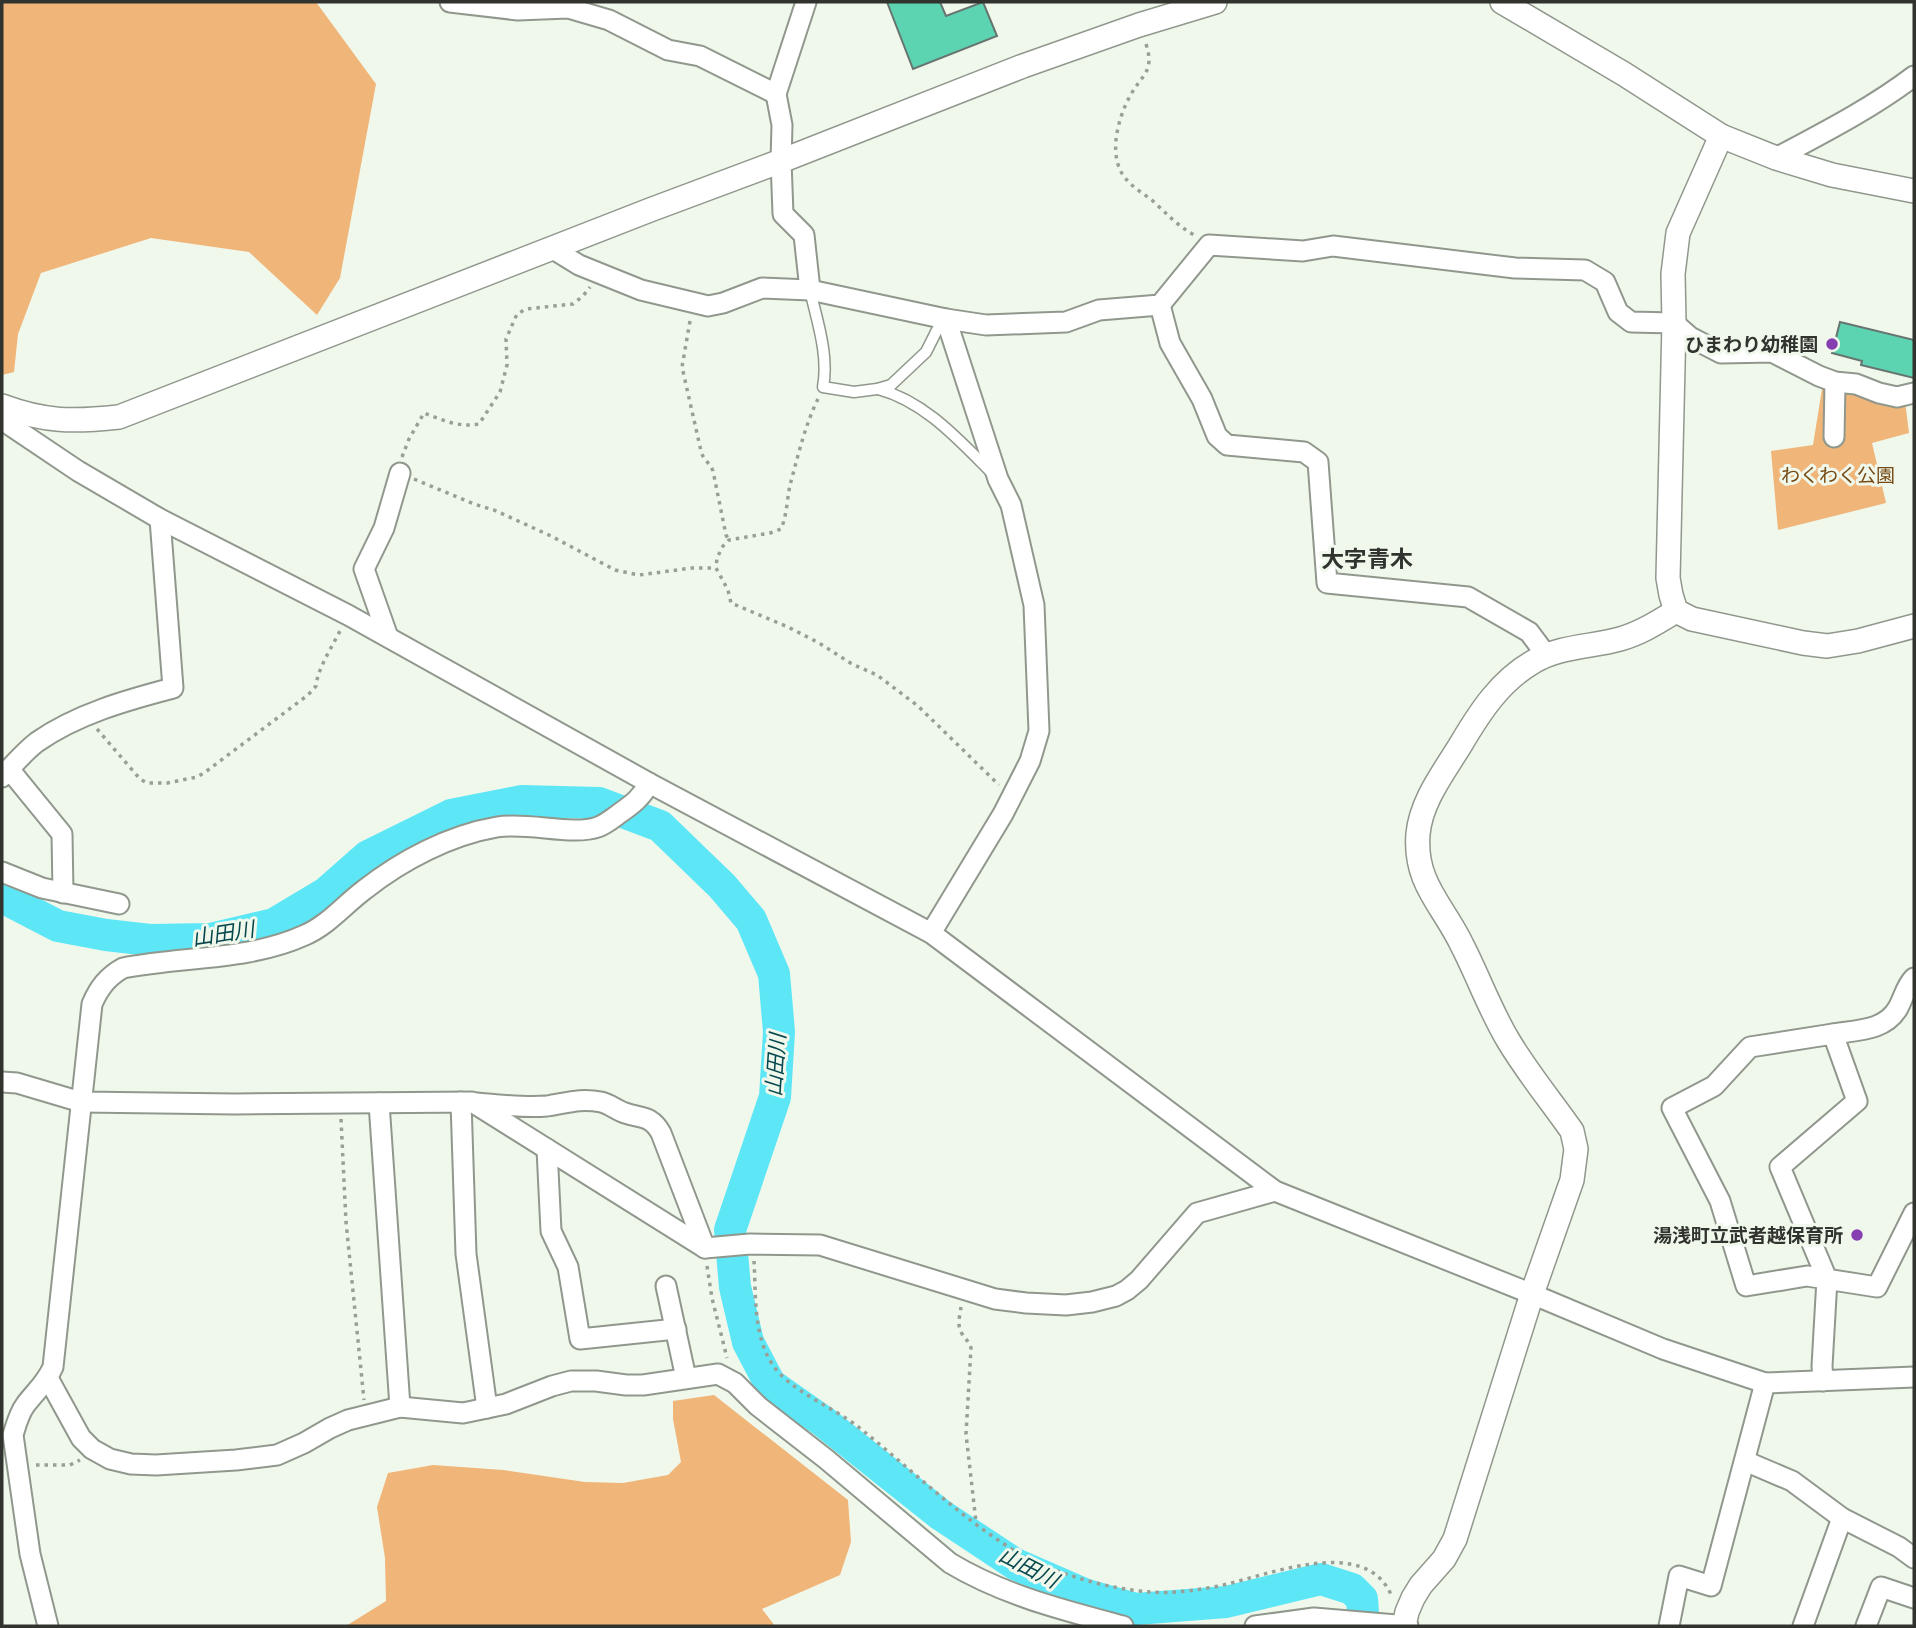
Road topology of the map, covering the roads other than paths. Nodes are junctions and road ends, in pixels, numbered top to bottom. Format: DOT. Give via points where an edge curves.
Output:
graph roads {
  1 [pos="450,2"];
  2 [pos="806,2"];
  3 [pos="1502,2"];
  4 [pos="1203,4"];
  5 [pos="1530,9"];
  6 [pos="1914,76"];
  7 [pos="776,94"];
  8 [pos="1721,136"];
  9 [pos="1776,158"];
  10 [pos="781,161"];
  11 [pos="1914,191"];
  12 [pos="553,249"];
  13 [pos="810,290"];
  14 [pos="1160,305"];
  15 [pos="946,319"];
  16 [pos="1674,323"];
  17 [pos="1835,382"];
  18 [pos="877,389"];
  19 [pos="1914,393"];
  20 [pos="2,406"];
  21 [pos="2,420"];
  22 [pos="1834,437"];
  23 [pos="400,473"];
  24 [pos="998,479"];
  25 [pos="160,519"];
  26 [pos="1676,611"];
  27 [pos="1914,626"];
  28 [pos="388,637"];
  29 [pos="1547,656"];
  30 [pos="5,773"];
  31 [pos="649,783"];
  32 [pos="2,872"];
  33 [pos="62,892"];
  34 [pos="119,904"];
  35 [pos="931,933"];
  36 [pos="1914,978"];
  37 [pos="1833,1034"];
  38 [pos="2,1082"];
  39 [pos="81,1102"];
  40 [pos="467,1102"];
  41 [pos="379,1103"];
  42 [pos="547,1149"];
  43 [pos="1275,1191"];
  44 [pos="1914,1213"];
  45 [pos="707,1247"];
  46 [pos="1827,1279"];
  47 [pos="666,1286"];
  48 [pos="1532,1294"];
  49 [pos="676,1329"];
  50 [pos="1914,1377"];
  51 [pos="48,1378"];
  52 [pos="686,1378"];
  53 [pos="1823,1381"];
  54 [pos="1765,1383"];
  55 [pos="400,1407"];
  56 [pos="487,1408"];
  57 [pos="1745,1461"];
  58 [pos="1842,1518"];
  59 [pos="1914,1558"];
  60 [pos="1914,1598"];
  61 [pos="1344,1623"];
  62 [pos="1402,1625"];
  63 [pos="48,1626"];
  64 [pos="1123,1626"];
  65 [pos="1255,1626"];
  66 [pos="1669,1626"];
  67 [pos="1803,1626"];
  68 [pos="1866,1626"];
  1 -- 7 [label="street" via="518,10 568,8 609,20 668,50 700,56"];
  2 -- 7 [label="street"];
  3 -- 5 [label="street"];
  4 -- 10 [label="street" via="1023,66"];
  5 -- 8 [label="street"];
  6 -- 9 [label="street" via="1894,92"];
  7 -- 10 [label="street" via="782,125"];
  8 -- 9 [label="street"];
  8 -- 16 [label="street" via="1678,233"];
  9 -- 11 [label="street" via="1832,175"];
  10 -- 12 [label="street"];
  10 -- 13 [label="street" via="783,214 804,235"];
  12 -- 13 [label="street" via="579,265 641,290 708,306 762,288"];
  12 -- 20 [label="street" via="119,417 63,421"];
  13 -- 15 [label="street"];
  13 -- 18 [label="lane" via="821,336 823,387 854,392"];
  14 -- 15 [label="street" via="1099,310 1066,322 986,325"];
  14 -- 16 [label="street" via="1209,245 1303,251 1333,246 1515,268 1585,270 1605,282 1618,312 1631,322"];
  14 -- 29 [label="street" via="1170,343 1202,398 1217,436 1227,445 1304,452 1318,462 1326,583 1468,597 1529,632"];
  15 -- 18 [label="lane" via="917,362 891,384"];
  15 -- 24 [label="street"];
  16 -- 17 [label="street" via="1721,353 1772,352"];
  16 -- 26 [label="street" via="1668,578"];
  17 -- 19 [label="street" via="1897,397"];
  17 -- 22 [label="street"];
  18 -- 24 [label="lane" via="914,403"];
  21 -- 25 [label="street"];
  23 -- 28 [label="street" via="384,528 364,569"];
  24 -- 35 [label="street" via="1011,505 1034,605 1039,732 1012,797"];
  25 -- 28 [label="street"];
  25 -- 30 [label="street" via="173,688 86,716 38,742"];
  26 -- 27 [label="street" via="1692,619 1827,646"];
  26 -- 29 [label="street" via="1618,640"];
  28 -- 31 [label="street"];
  29 -- 48 [label="street" via="1503,684 1489,701 1430,797 1418,834 1420,863 1431,895 1462,944 1507,1039 1575,1141 1572,1180"];
  30 -- 33 [label="street" via="62,834"];
  31 -- 35 [label="street"];
  31 -- 39 [label="street" via="637,801 596,828 498,827 429,850 389,871 323,925 290,941 220,956 123,968 97,991 92,1004"];
  32 -- 33 [label="street"];
  33 -- 34 [label="street"];
  35 -- 43 [label="street"];
  36 -- 37 [label="street" via="1889,1021"];
  37 -- 46 [label="street" via="1857,1101 1780,1167"];
  37 -- 46 [label="street" via="1750,1047 1714,1086 1672,1108 1720,1201 1746,1286 1807,1276"];
  38 -- 39 [label="street"];
  39 -- 41 [label="street"];
  39 -- 51 [label="street" via="55,1354"];
  40 -- 41 [label="street"];
  40 -- 42 [label="street"];
  40 -- 45 [label="street" via="546,1106 571,1100 601,1102 648,1119 661,1133"];
  40 -- 56 [label="street" via="466,1254"];
  41 -- 55 [label="street"];
  42 -- 45 [label="street"];
  42 -- 49 [label="street" via="551,1230 568,1267 580,1339"];
  43 -- 45 [label="street" via="1197,1213 1139,1280 1127,1290 1092,1302 995,1299 820,1245"];
  43 -- 48 [label="street"];
  44 -- 46 [label="street" via="1877,1287"];
  46 -- 53 [label="street"];
  47 -- 49 [label="street"];
  48 -- 54 [label="street" via="1663,1349"];
  48 -- 62 [label="street" via="1455,1539 1420,1585"];
  49 -- 52 [label="street"];
  50 -- 53 [label="street"];
  51 -- 55 [label="street" via="81,1438 110,1459 131,1464 277,1455 330,1428"];
  51 -- 63 [label="street" via="25,1405 13,1436 30,1554"];
  52 -- 56 [label="street" via="634,1385 571,1381"];
  52 -- 64 [label="street" via="718,1374 734,1383 972,1577"];
  53 -- 54 [label="street"];
  54 -- 57 [label="street"];
  55 -- 56 [label="street" via="463,1413"];
  57 -- 58 [label="street" via="1792,1481"];
  57 -- 66 [label="street" via="1711,1586 1679,1577"];
  58 -- 59 [label="street"];
  58 -- 67 [label="street"];
  60 -- 68 [label="street" via="1881,1587"];
  61 -- 62 [label="street"];
  61 -- 65 [label="street" via="1314,1618"];
}
